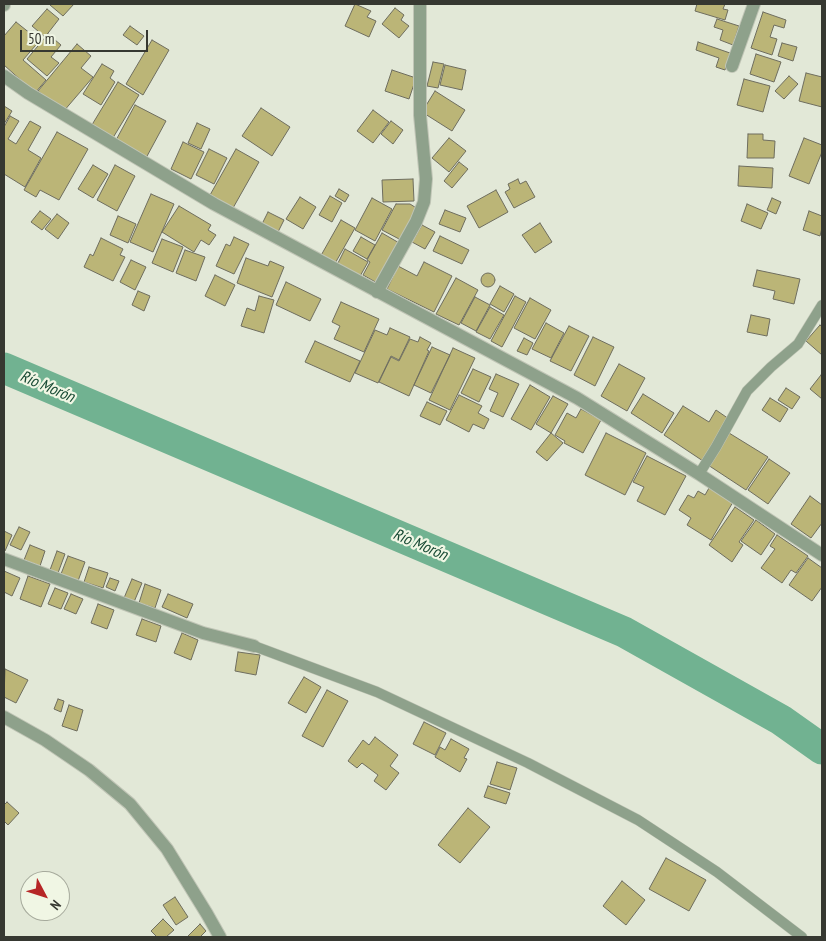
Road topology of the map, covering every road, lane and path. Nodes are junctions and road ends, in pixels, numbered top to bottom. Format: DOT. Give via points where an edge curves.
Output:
graph roads {
  1 [pos="420,4"];
  2 [pos="754,4"];
  3 [pos="732,66"];
  4 [pos="4,76"];
  5 [pos="377,292"];
  6 [pos="822,305"];
  7 [pos="699,474"];
  8 [pos="822,555"];
  9 [pos="4,559"];
  10 [pos="254,646"];
  11 [pos="4,716"];
  12 [pos="220,937"];
  13 [pos="802,937"];
  1 -- 5 [label="street" via="420,115 426,190 421,212"];
  2 -- 3 [label="street"];
  4 -- 5 [label="street" via="214,204"];
  5 -- 7 [label="street" via="577,398"];
  6 -- 7 [label="lane" via="798,344 747,391"];
  7 -- 8 [label="street"];
  9 -- 10 [label="street" via="203,633"];
  10 -- 13 [label="lane" via="376,692 528,763 638,820 717,872"];
  11 -- 12 [label="street" via="82,765 130,804 167,849"];
}
